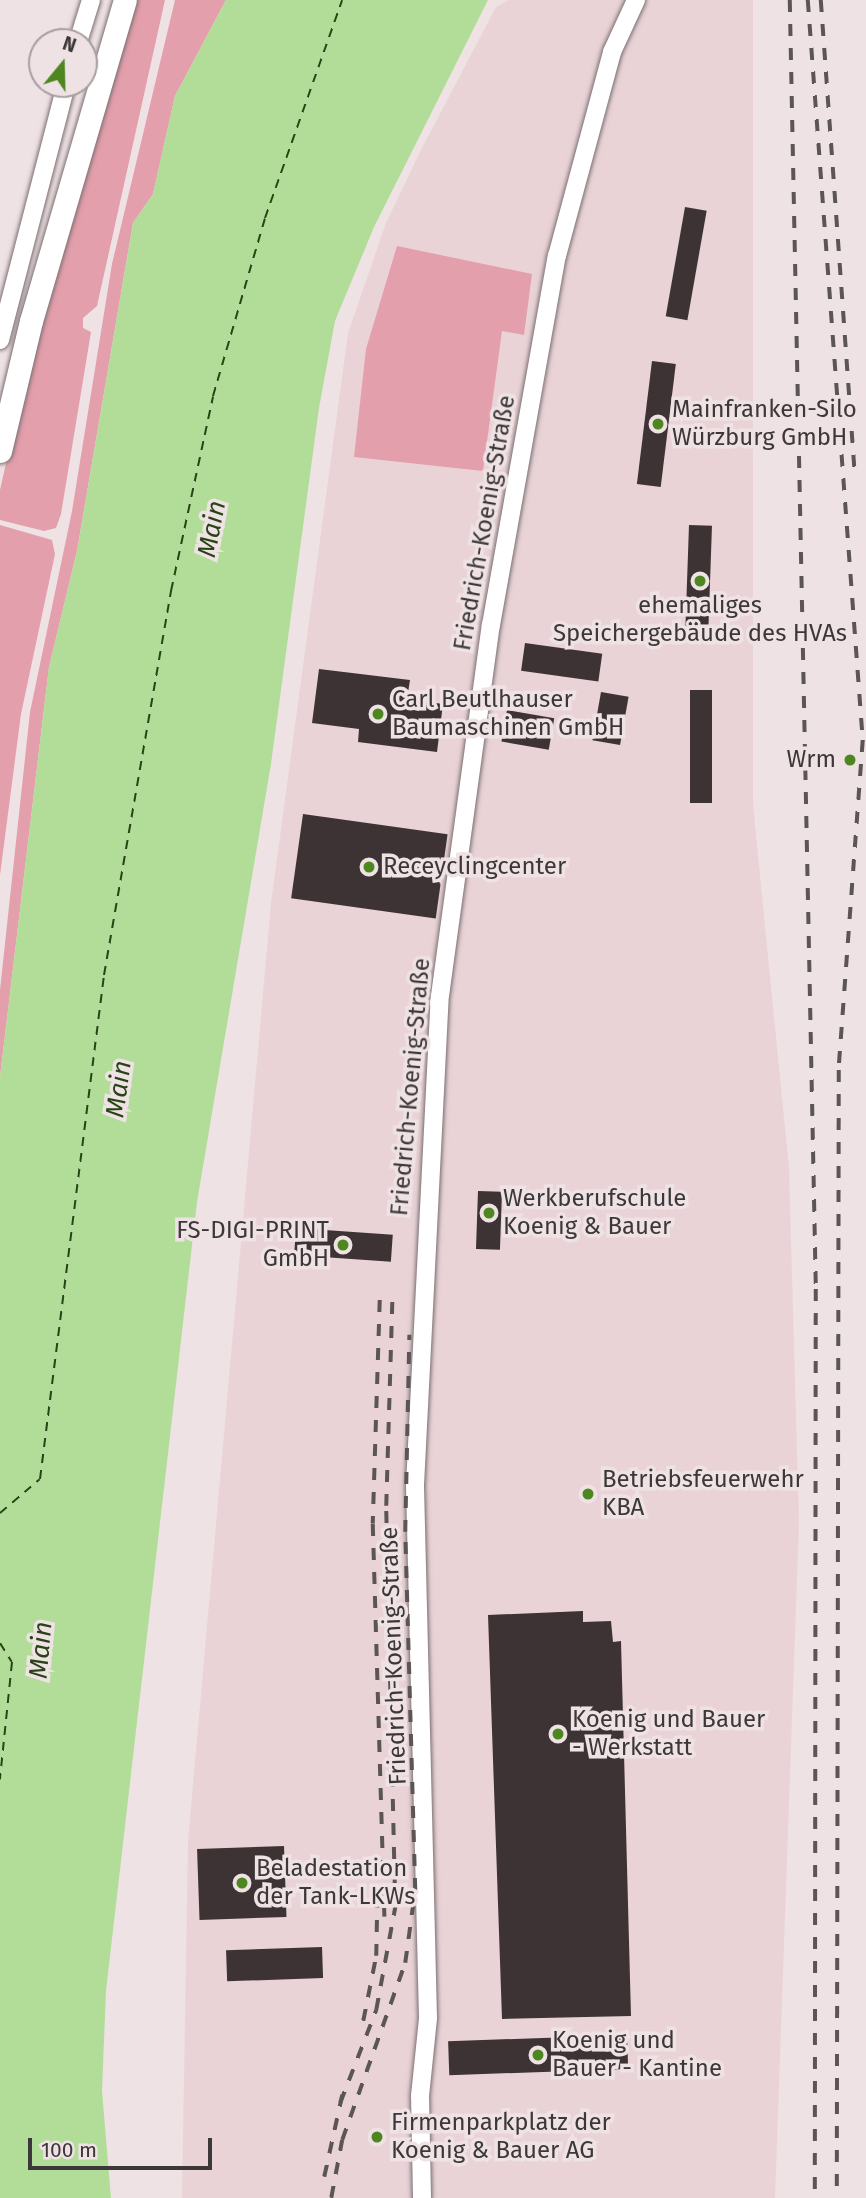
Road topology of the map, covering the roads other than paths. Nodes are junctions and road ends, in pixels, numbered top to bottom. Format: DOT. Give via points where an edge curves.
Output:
graph roads {
  1 [pos="91,0"];
  2 [pos="125,0"];
  3 [pos="636,0"];
  4 [pos="82,28"];
  5 [pos="62,98"];
  6 [pos="0,340"];
  7 [pos="0,451"];
  8 [pos="422,2198"];
  1 -- 4 [label="street"];
  2 -- 7 [label="main road" via="31,321"];
  3 -- 8 [label="street, Friedrich-Koenig-Straße" via="612,52 557,257 491,625 439,1003 415,1485 428,2018 420,2096"];
  5 -- 6 [label="street"];
}
